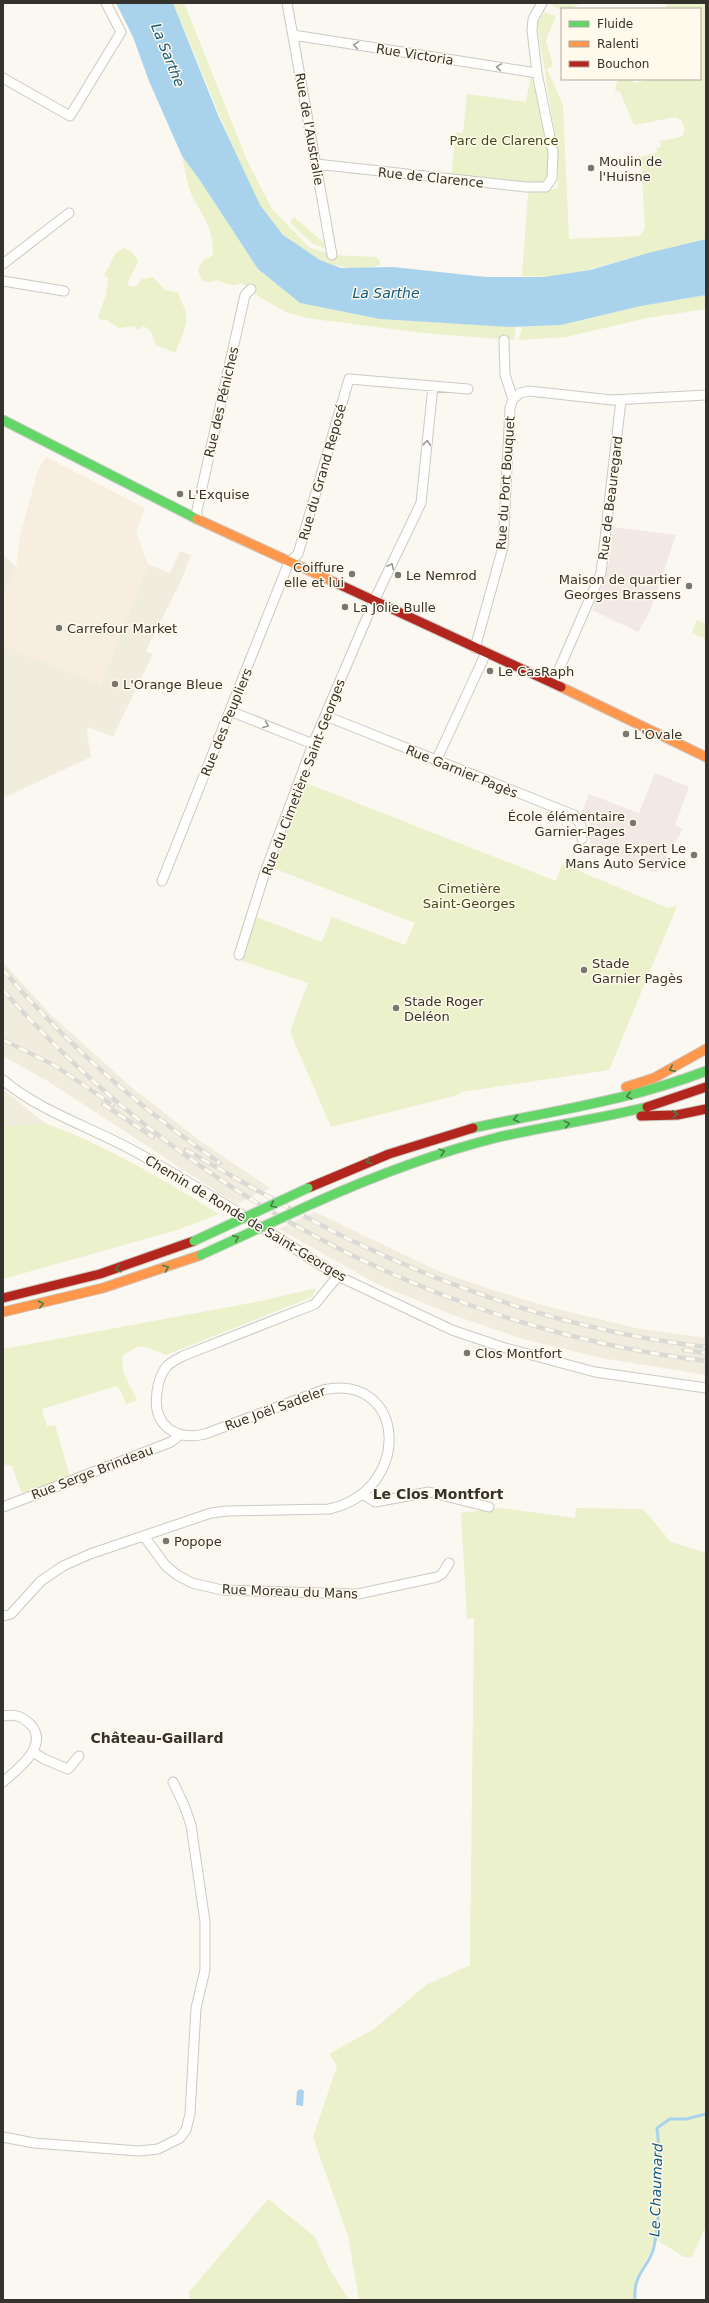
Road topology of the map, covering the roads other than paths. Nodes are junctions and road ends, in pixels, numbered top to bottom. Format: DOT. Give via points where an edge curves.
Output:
graph roads {
  1 [pos="106,3"];
  2 [pos="287,3"];
  3 [pos="542,3"];
  4 [pos="293,35"];
  5 [pos="537,73"];
  6 [pos="3,78"];
  7 [pos="316,164"];
  8 [pos="69,212"];
  9 [pos="332,255"];
  10 [pos="3,264"];
  11 [pos="3,281"];
  12 [pos="251,289"];
  13 [pos="64,291"];
  14 [pos="504,340"];
  15 [pos="433,386"];
  16 [pos="468,389"];
  17 [pos="706,395"];
  18 [pos="513,399"];
  19 [pos="621,400"];
  20 [pos="3,420"];
  21 [pos="197,519"];
  22 [pos="290,562"];
  23 [pos="374,601"];
  24 [pos="475,648"];
  25 [pos="486,653"];
  26 [pos="553,683"];
  27 [pos="230,711"];
  28 [pos="326,716"];
  29 [pos="314,744"];
  30 [pos="706,757"];
  31 [pos="436,761"];
  32 [pos="582,839"];
  33 [pos="162,881"];
  34 [pos="239,955"];
  35 [pos="706,1049"];
  36 [pos="706,1071"];
  37 [pos="3,1080"];
  38 [pos="706,1087"];
  39 [pos="706,1109"];
  40 [pos="554,1110"];
  41 [pos="594,1119"];
  42 [pos="338,1276"];
  43 [pos="3,1298"];
  44 [pos="3,1312"];
  45 [pos="706,1388"];
  46 [pos="180,1435"];
  47 [pos="363,1494"];
  48 [pos="489,1506"];
  49 [pos="3,1507"];
  50 [pos="144,1536"];
  51 [pos="449,1563"];
  52 [pos="7,1615"];
  53 [pos="3,1716"];
  54 [pos="33,1752"];
  55 [pos="79,1756"];
  56 [pos="3,1782"];
  57 [pos="173,1782"];
  58 [pos="3,2137"];
  1 -- 6 [label="street" via="121,32 70,116"];
  2 -- 4 [label="street, Rue de l'Australie"];
  3 -- 5 [label="street" via="533,19 532,30"];
  5 -- 4 [label="street, Rue Victoria, one-way"];
  4 -- 7 [label="street, Rue de l'Australie"];
  5 -- 7 [label="street, Rue de Clarence" via="553,152 552,178 546,187"];
  7 -- 9 [label="street, Rue de l'Australie"];
  8 -- 10 [label="street"];
  11 -- 13 [label="street"];
  12 -- 21 [label="street, Rue des Péniches" via="245,295"];
  14 -- 18 [label="street, Rue du Port Bouquet" via="505,375"];
  15 -- 16 [label="street"];
  15 -- 22 [label="street, Rue du Grand Reposé" via="350,379 298,554"];
  23 -- 15 [label="street, Rue du Cimetière Saint-Georges, one-way" via="421,503"];
  17 -- 19 [label="street"];
  18 -- 19 [label="street" via="520,393 529,391"];
  18 -- 24 [label="street, Rue du Port Bouquet" via="510,408 504,547"];
  19 -- 26 [label="street, Rue de Beauregard" via="601,573"];
  20 -- 21 [label="main road"];
  21 -- 22 [label="main road"];
  22 -- 23 [label="main road"];
  22 -- 27 [label="street, Rue des Peupliers"];
  23 -- 24 [label="main road"];
  23 -- 28 [label="street, Rue du Cimetière Saint-Georges"];
  24 -- 25 [label="main road"];
  25 -- 26 [label="main road"];
  25 -- 31 [label="street"];
  26 -- 30 [label="main road"];
  27 -- 29 [label="street, one-way"];
  27 -- 33 [label="street, Rue des Peupliers"];
  28 -- 29 [label="street, Rue du Cimetière Saint-Georges"];
  28 -- 31 [label="street, Rue Garnier Pagès"];
  29 -- 34 [label="street, Rue du Cimetière Saint-Georges" via="265,872"];
  31 -- 32 [label="street, Rue Garnier Pagès" via="574,815 581,826"];
  35 -- 40 [label="main road, one-way" via="654,1078"];
  36 -- 40 [label="main road, one-way" via="654,1091 598,1104"];
  37 -- 42 [label="street, Chemin de Ronde de Saint-Georges" via="41,1105 134,1150"];
  38 -- 41 [label="main road" via="657,1105"];
  41 -- 39 [label="main road, one-way" via="677,1115"];
  40 -- 43 [label="main road, one-way, bridge" via="419,1143 367,1162 194,1241 132,1265 74,1282"];
  44 -- 41 [label="main road, one-way, bridge" via="79,1296 139,1278 201,1254 373,1176 424,1157 502,1136"];
  42 -- 45 [label="street, Chemin de Ronde de Saint-Georges" via="452,1330 502,1347 595,1372"];
  42 -- 46 [label="street" via="315,1304 183,1356 167,1366 159,1382 159,1419 166,1427"];
  46 -- 47 [label="street, Rue Joël Sadeler" via="191,1437 205,1434 323,1390 338,1386 353,1388 378,1405 387,1422 390,1439 387,1461 377,1479"];
  46 -- 49 [label="street, Rue Serge Brindeau" via="171,1442"];
  47 -- 48 [label="street" via="375,1502 429,1492"];
  47 -- 50 [label="street, Rue Joël Sadeler" via="345,1505 329,1509 227,1511 210,1514"];
  50 -- 51 [label="street, Rue Moreau du Mans" via="165,1564 177,1575 192,1583 222,1590 358,1594 437,1577"];
  50 -- 52 [label="street, Rue Joël Sadeler" via="90,1554 57,1569 41,1581"];
  53 -- 54 [label="street" via="24,1718 36,1731"];
  54 -- 55 [label="street" via="44,1760 68,1769"];
  54 -- 56 [label="street"];
  57 -- 58 [label="street" via="191,1824 205,1922 205,1970 196,2008 190,2114 186,2130 180,2138 158,2149 139,2151 34,2143"];
}
